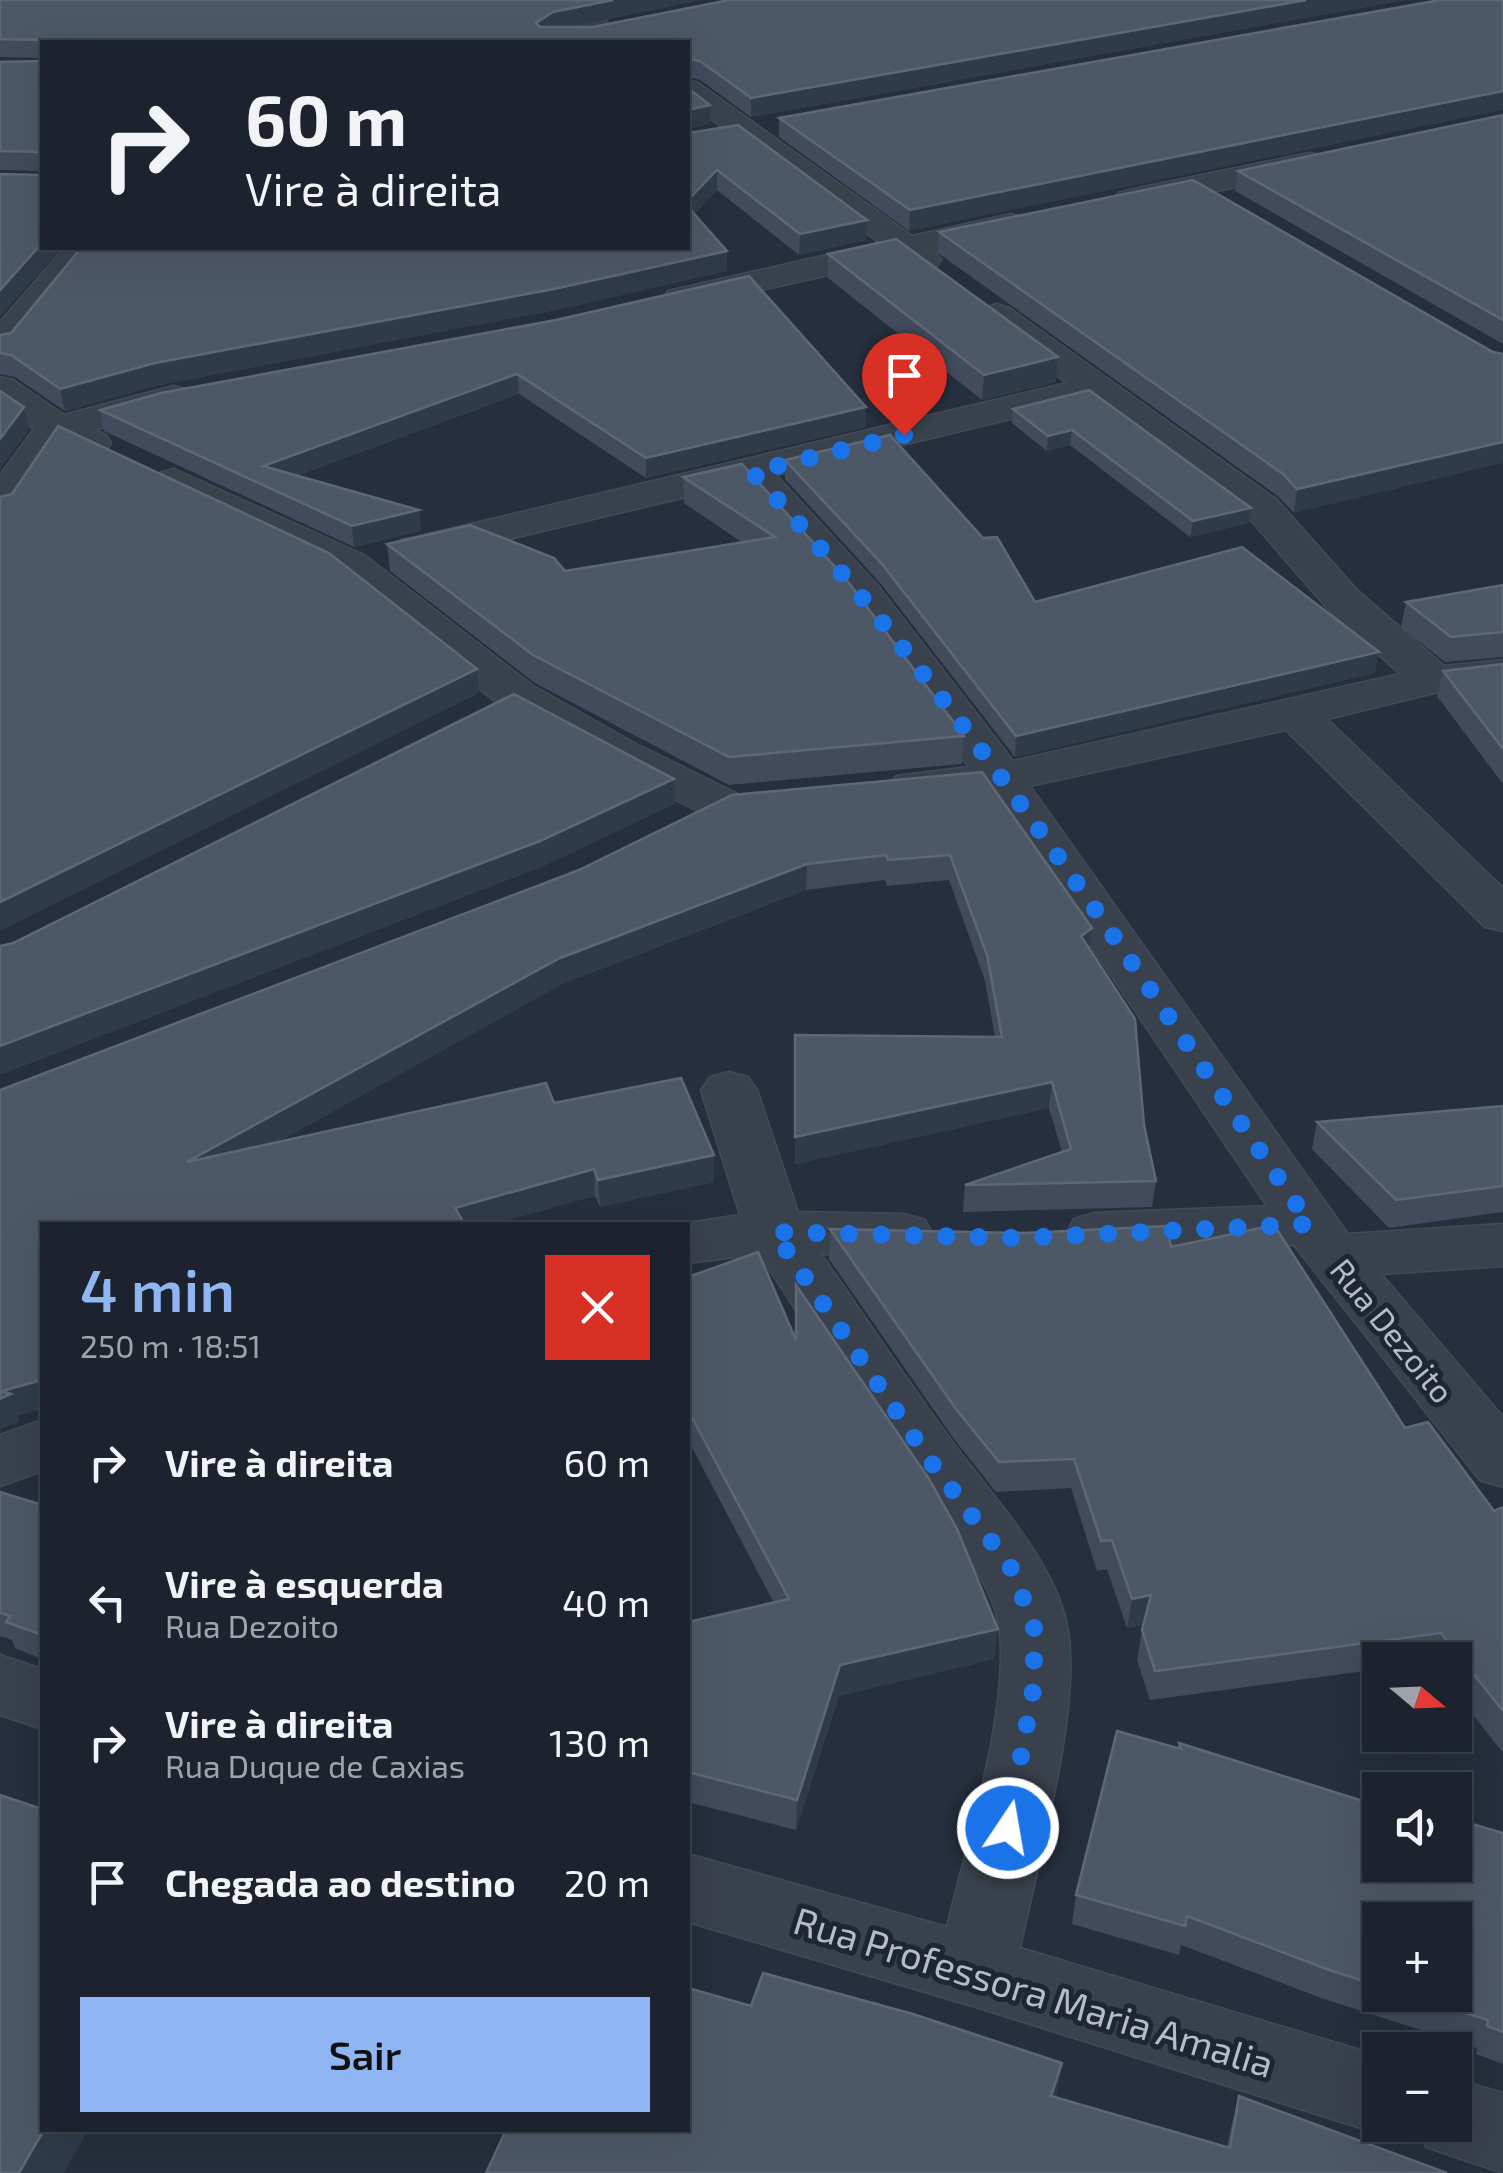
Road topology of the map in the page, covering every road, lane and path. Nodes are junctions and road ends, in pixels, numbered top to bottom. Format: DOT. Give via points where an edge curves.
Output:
graph roads {
  1 [pos="559,0"];
  2 [pos="618,32"];
  3 [pos="572,38"];
  4 [pos="690,90"];
  5 [pos="784,122"];
  6 [pos="746,130"];
  7 [pos="707,137"];
  8 [pos="1334,157"];
  9 [pos="1197,186"];
  10 [pos="1100,206"];
  11 [pos="1246,214"];
  12 [pos="1041,218"];
  13 [pos="904,246"];
  14 [pos="79,250"];
  15 [pos="646,305"];
  16 [pos="0,344"];
  17 [pos="0,388"];
  18 [pos="1094,388"];
  19 [pos="212,389"];
  20 [pos="58,428"];
  21 [pos="752,472"];
  22 [pos="0,507"];
  23 [pos="349,564"];
  24 [pos="1503,673"];
  25 [pos="1434,680"];
  26 [pos="517,696"];
  27 [pos="1296,714"];
  28 [pos="466,722"];
  29 [pos="1001,778"];
  30 [pos="870,790"];
  31 [pos="673,828"];
  32 [pos="1503,916"];
  33 [pos="728,1090"];
  34 [pos="774,1232"];
  35 [pos="964,1236"];
  36 [pos="1040,1237"];
  37 [pos="1321,1240"];
  38 [pos="690,1242"];
  39 [pos="1503,1245"];
  40 [pos="40,1447"];
  41 [pos="0,1461"];
  42 [pos="1503,1462"];
  43 [pos="0,1685"];
  44 [pos="40,1697"];
  45 [pos="690,1889"];
  46 [pos="976,1971"];
  47 [pos="1362,2090"];
  48 [pos="1472,2124"];
  49 [pos="1503,2134"];
  1 -- 2 [label="street"];
  2 -- 3 [label="street"];
  4 -- 6 [label="street"];
  5 -- 6 [label="street"];
  6 -- 7 [label="street"];
  6 -- 13 [label="street"];
  8 -- 9 [label="street"];
  9 -- 10 [label="street"];
  9 -- 11 [label="street"];
  12 -- 13 [label="street"];
  13 -- 15 [label="street"];
  13 -- 18 [label="street"];
  14 -- 16 [label="street"];
  17 -- 20 [label="street"];
  18 -- 21 [label="street"];
  18 -- 25 [label="street" via="1263,509 1342,599"];
  19 -- 20 [label="street"];
  20 -- 22 [label="street"];
  20 -- 23 [label="street"];
  21 -- 23 [label="street"];
  21 -- 29 [label="street, Rua Dezoito" via="863,595"];
  23 -- 26 [label="street"];
  24 -- 25 [label="street"];
  25 -- 27 [label="street"];
  26 -- 28 [label="street"];
  26 -- 31 [label="street" via="620,754 740,802"];
  27 -- 29 [label="street"];
  27 -- 32 [label="street"];
  29 -- 30 [label="street"];
  29 -- 37 [label="street, Rua Dezoito"];
  33 -- 34 [label="street"];
  34 -- 35 [label="street"];
  34 -- 38 [label="street"];
  34 -- 46 [label="street" via="1010,1566 1034,1625 1024,1756"];
  36 -- 37 [label="street"];
  37 -- 39 [label="street"];
  37 -- 42 [label="street, Rua Dezoito"];
  40 -- 41 [label="street"];
  43 -- 44 [label="street"];
  45 -- 46 [label="street, Rua Professora Maria Amalia"];
  46 -- 47 [label="street, Rua Professora Maria Amalia"];
  48 -- 49 [label="street"];
}
